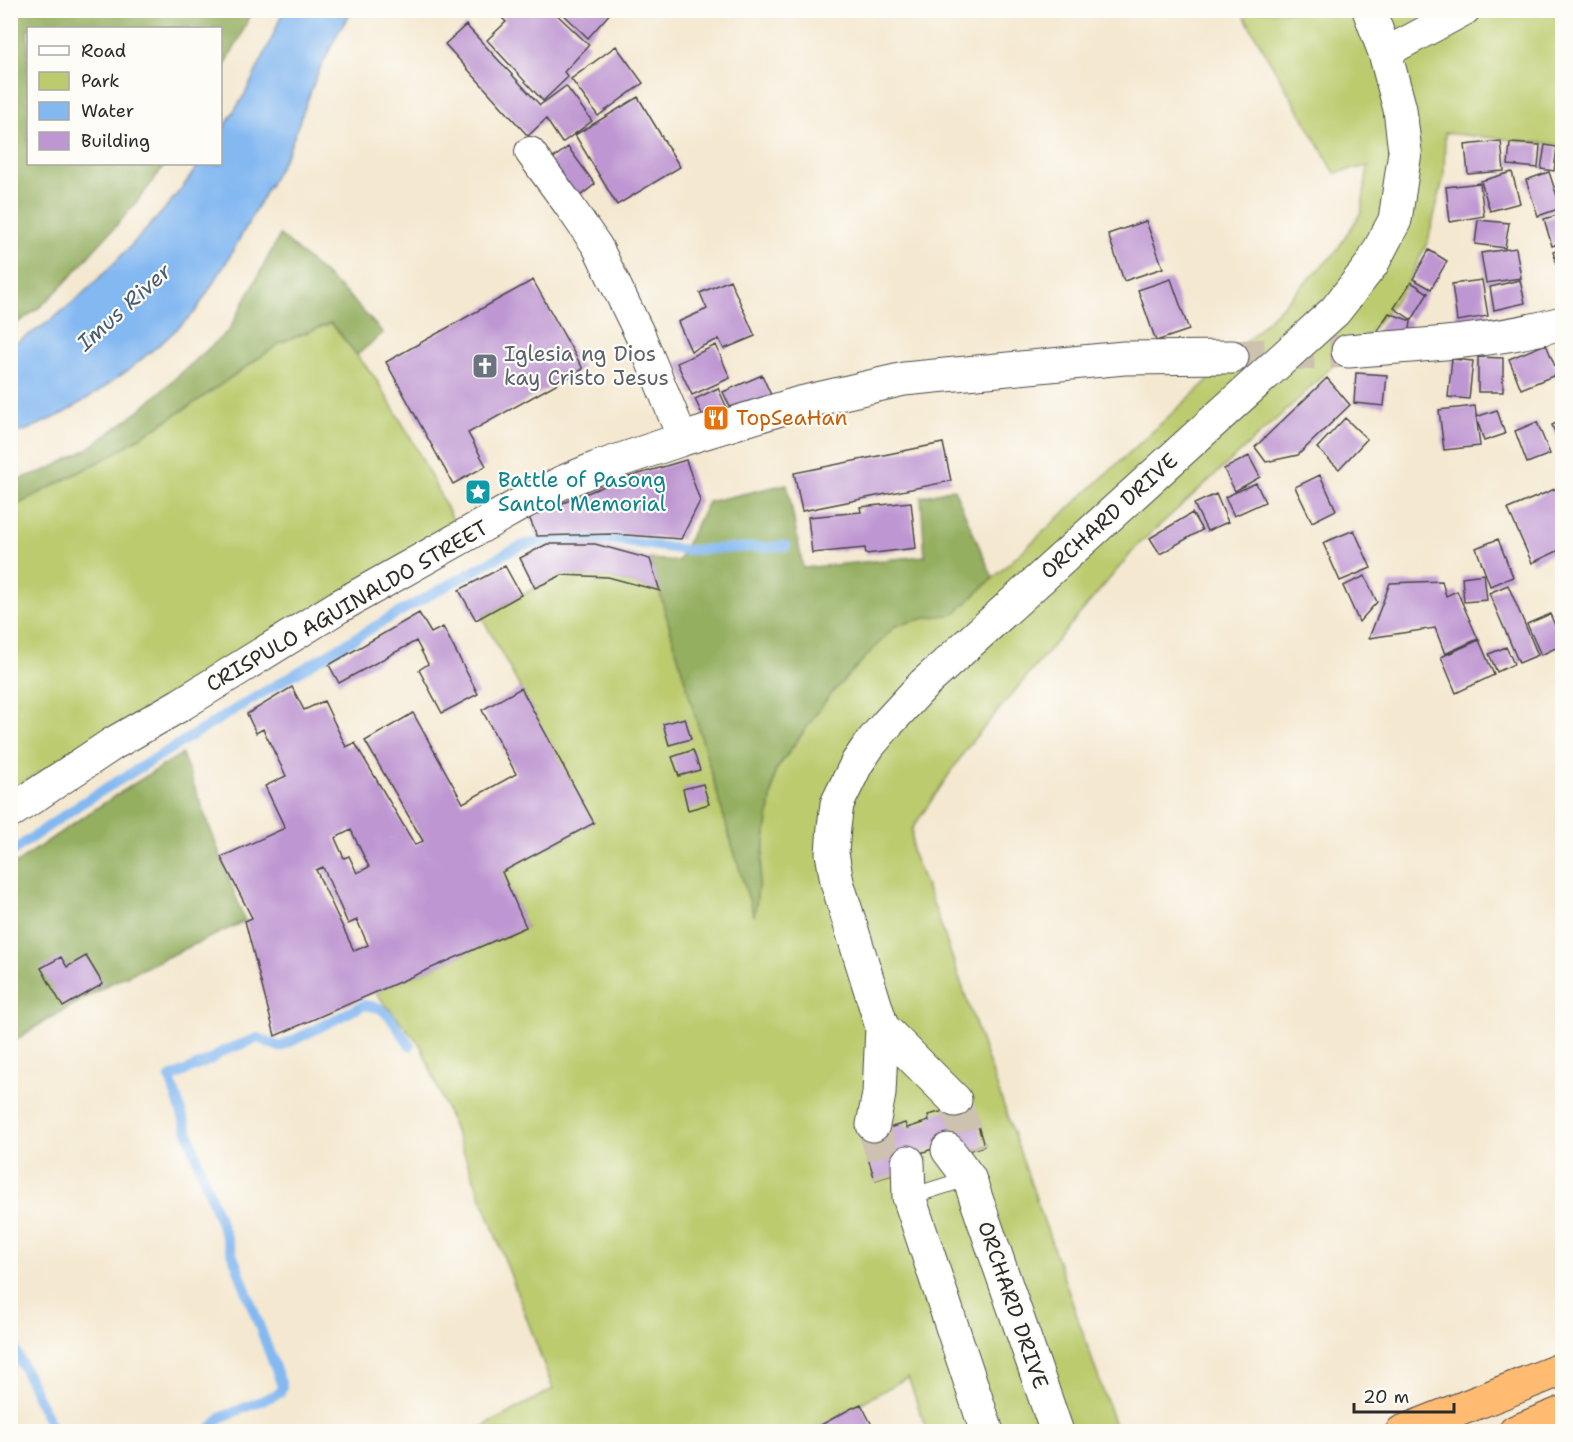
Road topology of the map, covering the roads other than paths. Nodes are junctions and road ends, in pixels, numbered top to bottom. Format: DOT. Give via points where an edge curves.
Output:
graph roads {
  1 [pos="1369,10"];
  2 [pos="1465,10"];
  3 [pos="1385,53"];
  4 [pos="530,152"];
  5 [pos="1563,323"];
  6 [pos="1348,351"];
  7 [pos="1232,357"];
  8 [pos="684,439"];
  9 [pos="10,812"];
  10 [pos="882,1027"];
  11 [pos="945,1106"];
  12 [pos="885,1125"];
  13 [pos="963,1159"];
  14 [pos="902,1178"];
  15 [pos="1563,1369"];
  16 [pos="1563,1413"];
  17 [pos="987,1431"];
  18 [pos="1057,1431"];
  19 [pos="1402,1431"];
  20 [pos="1515,1431"];
  1 -- 3 [label="street, ORCHARD DRIVE"];
  2 -- 3 [label="street"];
  3 -- 10 [label="street, ORCHARD DRIVE, bridge" via="1400,109 1405,152 1395,220 1372,264 1335,311 924,684 857,763 837,804 832,853 837,882"];
  4 -- 8 [label="street" via="597,246"];
  5 -- 6 [label="street" via="1480,339"];
  7 -- 8 [label="street, CRISPULO AGUINALDO STREET" via="1124,358 904,379 800,404"];
  8 -- 9 [label="street, CRISPULO AGUINALDO STREET" via="561,483 408,566 114,743"];
  10 -- 11 [label="street, ORCHARD DRIVE" via="931,1077"];
  10 -- 12 [label="street, ORCHARD DRIVE" via="879,1094"];
  13 -- 14 [label="lane"];
  13 -- 18 [label="street, ORCHARD DRIVE"];
  14 -- 17 [label="street"];
  15 -- 19 [label="highway"];
  16 -- 20 [label="highway"];
}
